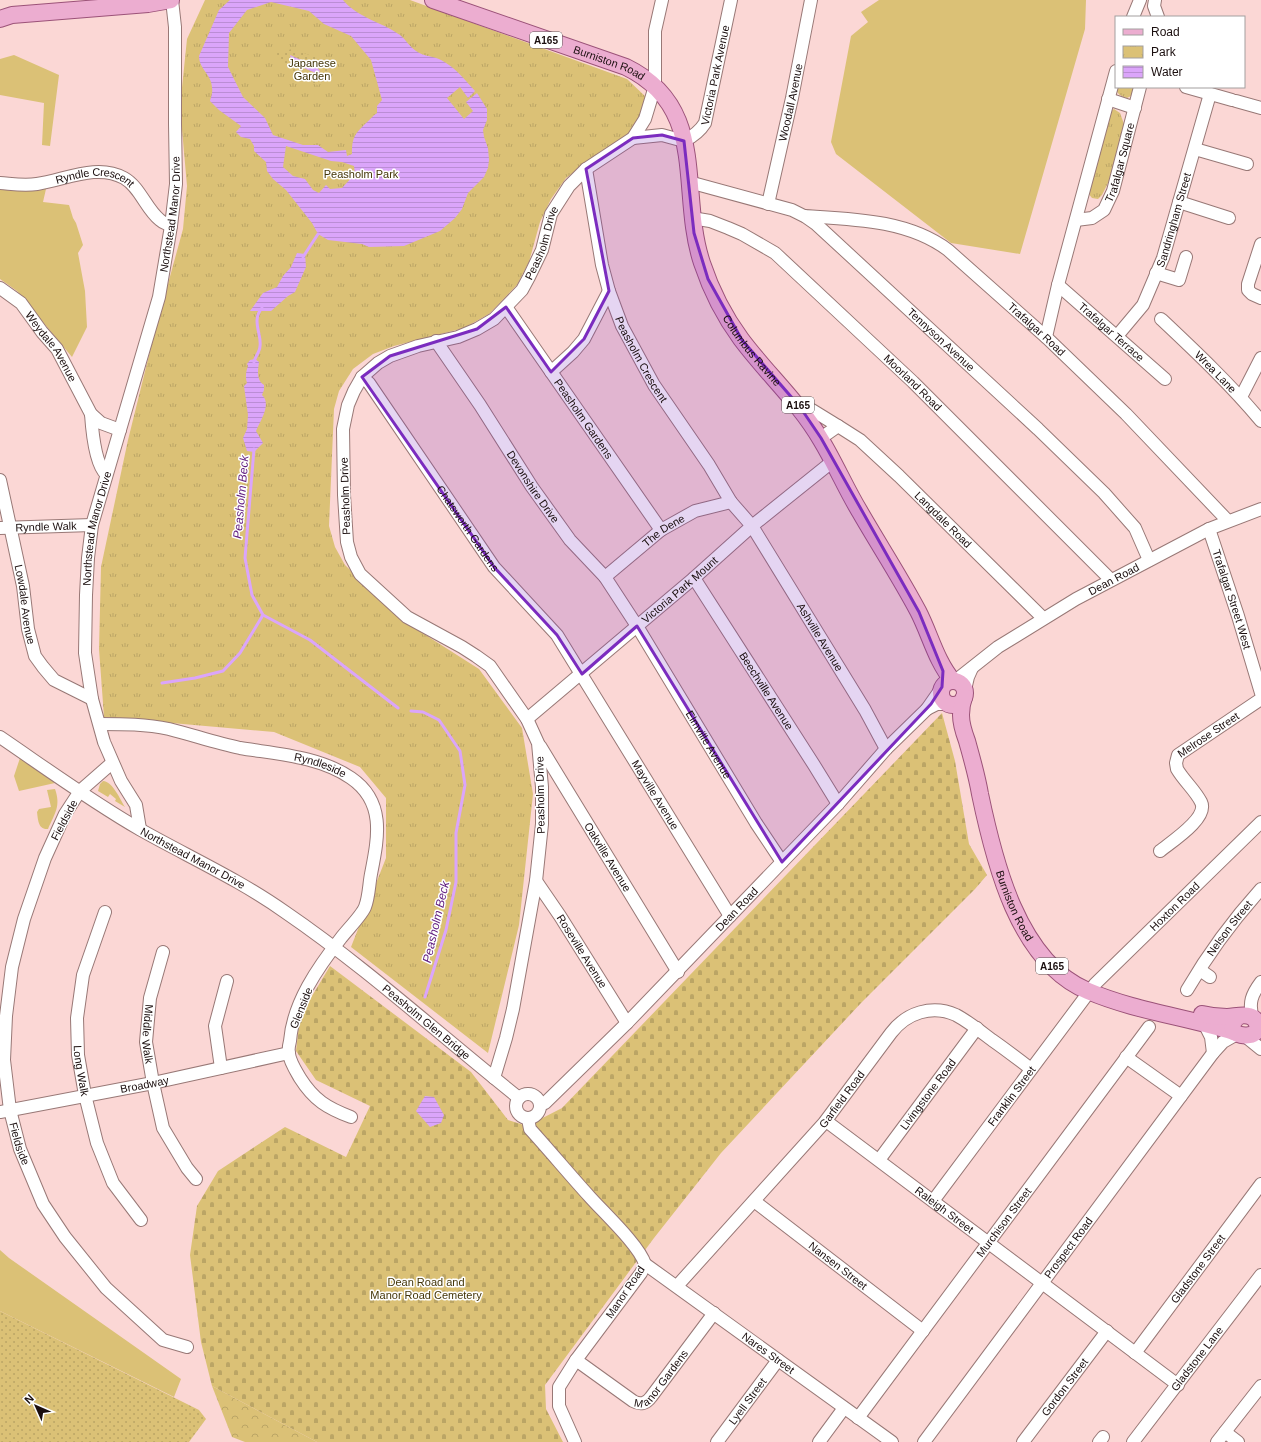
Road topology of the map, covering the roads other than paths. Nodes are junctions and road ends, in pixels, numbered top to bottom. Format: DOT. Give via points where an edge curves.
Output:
graph roads {
  1 [pos="172,0"];
  2 [pos="433,0"];
  3 [pos="662,0"];
  4 [pos="730,0"];
  5 [pos="810,0"];
  6 [pos="1140,0"];
  7 [pos="1155,0"];
  8 [pos="1134,16"];
  9 [pos="1158,16"];
  10 [pos="0,19"];
  11 [pos="1115,74"];
  12 [pos="655,86"];
  13 [pos="1140,88"];
  14 [pos="1189,88"];
  15 [pos="1210,94"];
  16 [pos="1108,99"];
  17 [pos="1260,106"];
  18 [pos="1135,108"];
  19 [pos="633,138"];
  20 [pos="684,141"];
  21 [pos="1195,149"];
  22 [pos="1247,164"];
  23 [pos="586,169"];
  24 [pos="689,182"];
  25 [pos="0,183"];
  26 [pos="1178,202"];
  27 [pos="768,204"];
  28 [pos="803,216"];
  29 [pos="692,218"];
  30 [pos="1229,218"];
  31 [pos="1076,220"];
  32 [pos="171,226"];
  33 [pos="1261,244"];
  34 [pos="1186,257"];
  35 [pos="1156,274"];
  36 [pos="1058,285"];
  37 [pos="0,288"];
  38 [pos="609,291"];
  39 [pos="1261,298"];
  40 [pos="506,307"];
  41 [pos="1163,325"];
  42 [pos="1117,336"];
  43 [pos="1046,337"];
  44 [pos="436,341"];
  45 [pos="1261,358"];
  46 [pos="551,372"];
  47 [pos="362,377"];
  48 [pos="1165,379"];
  49 [pos="1241,397"];
  50 [pos="803,412"];
  51 [pos="91,414"];
  52 [pos="1261,421"];
  53 [pos="838,426"];
  54 [pos="120,430"];
  55 [pos="820,438"];
  56 [pos="833,461"];
  57 [pos="106,474"];
  58 [pos="0,480"];
  59 [pos="731,502"];
  60 [pos="1261,508"];
  61 [pos="1228,521"];
  62 [pos="92,525"];
  63 [pos="752,526"];
  64 [pos="5,528"];
  65 [pos="1209,529"];
  66 [pos="661,530"];
  67 [pos="1149,560"];
  68 [pos="605,577"];
  69 [pos="694,578"];
  70 [pos="1111,580"];
  71 [pos="1043,618"];
  72 [pos="638,626"];
  73 [pos="582,674"];
  74 [pos="954,688"];
  75 [pos="1261,693"];
  76 [pos="92,699"];
  77 [pos="1261,699"];
  78 [pos="949,704"];
  79 [pos="927,709"];
  80 [pos="527,719"];
  81 [pos="961,722"];
  82 [pos="100,724"];
  83 [pos="0,737"];
  84 [pos="538,743"];
  85 [pos="886,749"];
  86 [pos="112,763"];
  87 [pos="80,791"];
  88 [pos="838,804"];
  89 [pos="1261,822"];
  90 [pos="140,829"];
  91 [pos="1160,851"];
  92 [pos="782,862"];
  93 [pos="536,881"];
  94 [pos="1261,889"];
  95 [pos="105,912"];
  96 [pos="730,916"];
  97 [pos="334,947"];
  98 [pos="163,952"];
  99 [pos="1200,970"];
  100 [pos="678,972"];
  101 [pos="1210,977"];
  102 [pos="227,981"];
  103 [pos="1261,982"];
  104 [pos="1092,988"];
  105 [pos="1187,990"];
  106 [pos="627,1023"];
  107 [pos="1204,1023"];
  108 [pos="1149,1027"];
  109 [pos="977,1028"];
  110 [pos="1249,1030"];
  111 [pos="289,1053"];
  112 [pos="1213,1053"];
  113 [pos="1126,1057"];
  114 [pos="221,1068"];
  115 [pos="1031,1069"];
  116 [pos="494,1078"];
  117 [pos="153,1083"];
  118 [pos="85,1095"];
  119 [pos="1181,1096"];
  120 [pos="519,1098"];
  121 [pos="540,1104"];
  122 [pos="5,1111"];
  123 [pos="351,1116"];
  124 [pos="528,1119"];
  125 [pos="826,1121"];
  126 [pos="879,1160"];
  127 [pos="196,1179"];
  128 [pos="1261,1184"];
  129 [pos="754,1200"];
  130 [pos="933,1201"];
  131 [pos="141,1220"];
  132 [pos="988,1242"];
  133 [pos="645,1264"];
  134 [pos="1261,1275"];
  135 [pos="1042,1283"];
  136 [pos="677,1286"];
  137 [pos="714,1313"];
  138 [pos="923,1331"];
  139 [pos="1107,1331"];
  140 [pos="187,1347"];
  141 [pos="1135,1353"];
  142 [pos="576,1360"];
  143 [pos="778,1360"];
  144 [pos="1178,1384"];
  145 [pos="1261,1386"];
  146 [pos="844,1408"];
  147 [pos="858,1418"];
  148 [pos="1225,1432"];
  149 [pos="575,1442"];
  150 [pos="717,1442"];
  151 [pos="819,1442"];
  152 [pos="892,1442"];
  153 [pos="924,1442"];
  154 [pos="1023,1442"];
  155 [pos="1133,1442"];
  156 [pos="1217,1442"];
  157 [pos="1238,1442"];
  1 -- 10 [label="main road"];
  1 -- 32 [label="street, Northstead Manor Drive" via="175,27 176,184"];
  2 -- 12 [label="main road, Burniston Road / A165" via="626,67"];
  3 -- 12 [label="street, Peasholm Drive" via="655,30"];
  4 -- 20 [label="street, Victoria Park Avenue" via="705,123 697,133"];
  5 -- 27 [label="street, Woodall Avenue" via="792,98"];
  6 -- 8 [label="street"];
  7 -- 9 [label="street"];
  11 -- 16 [label="street"];
  12 -- 19 [label="street, Peasholm Drive" via="645,119"];
  12 -- 20 [label="main road, Burniston Road / A165" via="674,111"];
  13 -- 18 [label="street, Trafalgar Square"];
  14 -- 15 [label="street"];
  15 -- 17 [label="street"];
  15 -- 21 [label="street, Sandringham Street"];
  16 -- 18 [label="street, Trafalgar Square"];
  16 -- 31 [label="street"];
  18 -- 31 [label="street, Trafalgar Square" via="1113,191 1104,210 1092,218"];
  19 -- 20 [label="street, Peasholm Drive" via="662,135"];
  19 -- 23 [label="street, Peasholm Drive"];
  20 -- 24 [label="main road, Columbus Ravine / A165"];
  21 -- 22 [label="street"];
  21 -- 26 [label="street, Sandringham Street"];
  23 -- 38 [label="street, Peasholm Crescent" via="602,265"];
  23 -- 40 [label="street, Peasholm Drive" via="569,186 556,206 542,250 529,277 522,290"];
  24 -- 27 [label="street, Tennyson Avenue"];
  24 -- 29 [label="main road, Columbus Ravine / A165"];
  25 -- 32 [label="street, Ryndle Crescent" via="38,184 75,174 111,173 125,178 160,220"];
  26 -- 30 [label="street"];
  26 -- 35 [label="street, Sandringham Street" via="1163,258"];
  27 -- 28 [label="street, Tennyson Avenue" via="792,210"];
  28 -- 43 [label="street, Trafalgar Road" via="879,223 918,232 948,250"];
  28 -- 67 [label="street, Tennyson Avenue" via="829,234 1104,493 1135,528"];
  29 -- 50 [label="main road, Columbus Ravine / A165" via="701,261 723,312 742,340"];
  29 -- 70 [label="street, Moorland Road" via="728,228 775,253 913,382"];
  31 -- 36 [label="street"];
  32 -- 54 [label="street, Northstead Manor Drive" via="159,297"];
  33 -- 39 [label="street" via="1248,290"];
  34 -- 35 [label="street" via="1179,280"];
  35 -- 42 [label="street, Sandringham Street" via="1142,305"];
  36 -- 42 [label="street, Trafalgar Terrace"];
  36 -- 43 [label="street"];
  37 -- 51 [label="street, Weydale Avenue" via="20,303 57,349"];
  38 -- 46 [label="street" via="584,339"];
  38 -- 59 [label="street, Peasholm Crescent" via="629,341 654,385"];
  40 -- 44 [label="street, Peasholm Drive" via="494,319 477,329 458,337"];
  40 -- 46 [label="street, Peasholm Gardens"];
  41 -- 49 [label="street, Wrea Lane"];
  42 -- 48 [label="street, Trafalgar Terrace"];
  43 -- 61 [label="street, Trafalgar Road" via="1126,414"];
  44 -- 47 [label="street, Peasholm Drive" via="390,356"];
  44 -- 68 [label="street, Devonshire Drive" via="570,540"];
  45 -- 49 [label="street"];
  46 -- 66 [label="street, Peasholm Gardens"];
  47 -- 73 [label="street, Chatsworth Gardens" via="369,383 494,567 557,635"];
  47 -- 80 [label="street, Peasholm Drive" via="348,405 343,429 345,529 353,560 360,574 407,617 462,647 490,666"];
  49 -- 52 [label="street, Wrea Lane"];
  50 -- 53 [label="street, Langdale Road" via="812,410"];
  50 -- 55 [label="main road, Columbus Ravine / A165"];
  51 -- 54 [label="street, Weydale Avenue" via="101,423"];
  51 -- 57 [label="street, Weydale Avenue" via="98,455"];
  53 -- 55 [label="street"];
  53 -- 71 [label="street, Langdale Road" via="860,440 899,476"];
  54 -- 57 [label="street, Northstead Manor Drive"];
  55 -- 56 [label="main road, Columbus Ravine / A165"];
  56 -- 63 [label="street, Victoria Park Mount"];
  56 -- 74 [label="main road, Columbus Ravine / A165" via="859,511 919,612"];
  57 -- 62 [label="street, Northstead Manor Drive"];
  58 -- 64 [label="street, Lowdale Avenue"];
  59 -- 63 [label="street, Peasholm Crescent"];
  59 -- 66 [label="street, The Dene" via="695,511"];
  60 -- 61 [label="street, Dean Road"];
  61 -- 65 [label="street, Dean Road"];
  62 -- 64 [label="street, Ryndle Walk"];
  62 -- 76 [label="street, Northstead Manor Drive" via="88,558 85,653"];
  63 -- 69 [label="street, Victoria Park Mount"];
  63 -- 85 [label="street, Ashville Avenue" via="865,710"];
  64 -- 76 [label="street, Lowdale Avenue" via="23,586 28,629 35,656 54,680"];
  65 -- 67 [label="street, Dean Road"];
  65 -- 75 [label="street, Trafalgar Street West"];
  66 -- 68 [label="street, The Dene"];
  67 -- 70 [label="street, Dean Road"];
  68 -- 72 [label="street, Devonshire Drive"];
  69 -- 72 [label="street, Victoria Park Mount"];
  69 -- 88 [label="street, Beechville Avenue"];
  70 -- 71 [label="street, Dean Road"];
  71 -- 74 [label="street, Dean Road" via="974,665"];
  72 -- 73 [label="street, Victoria Park Mount"];
  72 -- 92 [label="street, Elmville Avenue"];
  73 -- 80 [label="street, Victoria Park Mount"];
  73 -- 96 [label="street, Mayville Avenue"];
  74 -- 78 [label="main road" via="957,704"];
  74 -- 79 [label="street, Dean Road"];
  74 -- 81 [label="main road, Burniston Road / A165" via="961,710"];
  76 -- 82 [label="street, Northstead Manor Drive"];
  77 -- 91 [label="street, Melrose Street" via="1178,755 1177,769 1202,803 1202,812 1189,828"];
  78 -- 79 [label="street, Dean Road" via="937,704"];
  78 -- 81 [label="main road, Burniston Road / A165"];
  79 -- 85 [label="street, Dean Road"];
  80 -- 84 [label="street, Peasholm Drive"];
  81 -- 104 [label="main road, Burniston Road / A165" via="979,787 1017,897 1043,944"];
  82 -- 86 [label="street, Northstead Manor Drive"];
  82 -- 97 [label="street, Ryndleside" via="140,724 239,748 286,755 331,768 364,789 374,803 377,817 376,840 365,907"];
  83 -- 87 [label="street"];
  84 -- 93 [label="street, Peasholm Drive" via="542,824"];
  84 -- 100 [label="street, Oakville Avenue"];
  85 -- 88 [label="street, Dean Road"];
  86 -- 87 [label="street, Fieldside"];
  86 -- 90 [label="street, Northstead Manor Drive" via="136,805"];
  87 -- 90 [label="street"];
  87 -- 122 [label="street, Fieldside" via="65,814 45,858 24,919 12,967 6,1016"];
  88 -- 92 [label="street, Dean Road"];
  89 -- 104 [label="street, Hoxton Road"];
  90 -- 97 [label="street, Northstead Manor Drive" via="256,892"];
  92 -- 96 [label="street, Dean Road"];
  93 -- 106 [label="street, Roseville Avenue"];
  93 -- 116 [label="street, Peasholm Drive" via="513,1009"];
  94 -- 99 [label="street, Nelson Street" via="1236,917"];
  95 -- 118 [label="street, Long Walk" via="83,975 77,1018 78,1055"];
  96 -- 100 [label="street, Dean Road"];
  97 -- 111 [label="street, Glenside" via="305,992 291,1028"];
  97 -- 116 [label="street, Peasholm Glen Bridge"];
  98 -- 117 [label="street, Middle Walk" via="150,998 146,1042"];
  99 -- 101 [label="street"];
  99 -- 105 [label="street, Nelson Street"];
  100 -- 106 [label="street, Dean Road"];
  102 -- 114 [label="street" via="215,1026"];
  103 -- 110 [label="street" via="1251,998"];
  104 -- 107 [label="main road, Burniston Road / A165" via="1158,1012"];
  104 -- 110 [label="main road, Burniston Road / A165" via="1207,1016"];
  104 -- 115 [label="street, Franklin Street"];
  106 -- 121 [label="street, Dean Road" via="545,1103"];
  107 -- 110 [label="main road, Burniston Road / A165"];
  107 -- 112 [label="street" via="1211,1036"];
  108 -- 113 [label="street, Murchison Street"];
  109 -- 115 [label="street, Garfield Road"];
  109 -- 125 [label="street, Garfield Road" via="955,1015 942,1011 926,1011 910,1016 896,1027"];
  109 -- 126 [label="street, Livingstone Road"];
  110 -- 112 [label="street, Prospect Road"];
  111 -- 114 [label="street, Broadway"];
  111 -- 123 [label="street, Glenside" via="297,1073 309,1091 322,1103"];
  112 -- 119 [label="street, Prospect Road"];
  113 -- 119 [label="street"];
  113 -- 132 [label="street, Murchison Street"];
  114 -- 117 [label="street, Broadway"];
  115 -- 130 [label="street, Franklin Street"];
  116 -- 120 [label="street, Peasholm Glen Bridge"];
  117 -- 118 [label="street, Broadway"];
  117 -- 127 [label="street, Middle Walk" via="163,1128"];
  118 -- 122 [label="street, Broadway"];
  118 -- 131 [label="street, Long Walk" via="97,1143 113,1183"];
  119 -- 135 [label="street, Prospect Road"];
  120 -- 121 [label="street" via="523,1095 533,1095"];
  120 -- 124 [label="street, Manor Road" via="517,1111 520,1116"];
  121 -- 124 [label="street" via="538,1114"];
  122 -- 140 [label="street, Fieldside" via="43,1204 65,1237 106,1288 128,1310 163,1340"];
  124 -- 133 [label="street, Manor Road" via="530,1129 627,1238 644,1258"];
  125 -- 126 [label="street, Raleigh Street"];
  125 -- 129 [label="street, Garfield Road"];
  126 -- 130 [label="street, Raleigh Street"];
  128 -- 141 [label="street, Gladstone Street"];
  129 -- 136 [label="street, Garfield Road"];
  129 -- 138 [label="street, Nansen Street"];
  130 -- 132 [label="street, Raleigh Street"];
  132 -- 135 [label="street, Raleigh Street"];
  132 -- 138 [label="street, Murchison Street"];
  133 -- 136 [label="street, Nares Street"];
  133 -- 142 [label="street, Manor Road"];
  134 -- 144 [label="street, Gladstone Lane"];
  135 -- 139 [label="street, Raleigh Street"];
  135 -- 153 [label="street, Prospect Road"];
  136 -- 137 [label="street, Nares Street"];
  137 -- 142 [label="street, Manor Gardens" via="646,1402 639,1404 633,1401"];
  137 -- 143 [label="street, Nares Street"];
  138 -- 147 [label="street, Murchison Street"];
  139 -- 141 [label="street, Raleigh Street"];
  139 -- 154 [label="street, Gordon Street"];
  141 -- 144 [label="street, Raleigh Street"];
  142 -- 149 [label="street, Manor Road" via="559,1387 559,1406"];
  143 -- 146 [label="street, Nares Street"];
  143 -- 150 [label="street, Lyell Street"];
  144 -- 155 [label="street, Gladstone Lane"];
  145 -- 148 [label="street"];
  146 -- 147 [label="street, Nares Street"];
  146 -- 151 [label="street"];
  147 -- 152 [label="street, Nares Street"];
  148 -- 156 [label="street"];
  148 -- 157 [label="street"];
}
